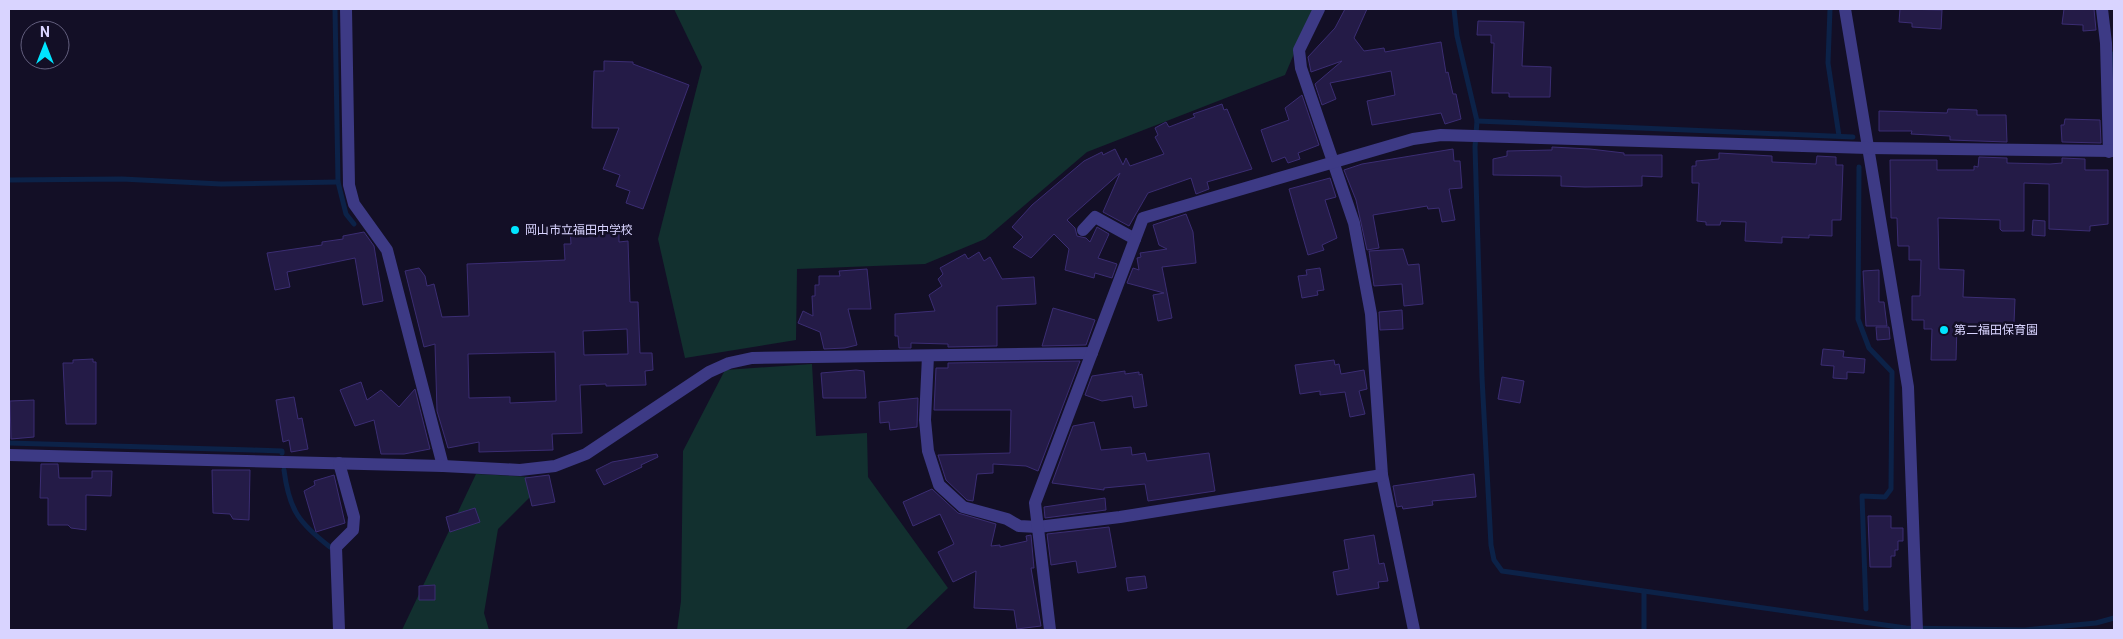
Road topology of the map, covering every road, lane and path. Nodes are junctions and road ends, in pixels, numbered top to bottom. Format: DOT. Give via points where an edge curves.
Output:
graph roads {
  1 [pos="346,9"];
  2 [pos="1319,9"];
  3 [pos="1845,9"];
  4 [pos="2102,9"];
  5 [pos="1868,148"];
  6 [pos="2112,152"];
  7 [pos="1334,161"];
  8 [pos="1083,230"];
  9 [pos="1135,239"];
  10 [pos="1092,353"];
  11 [pos="928,356"];
  12 [pos="9,455"];
  13 [pos="338,463"];
  14 [pos="443,466"];
  15 [pos="1382,475"];
  16 [pos="1038,527"];
  17 [pos="1917,625"];
  18 [pos="339,630"];
  19 [pos="1050,630"];
  20 [pos="1414,630"];
  1 -- 14 [label="street" via="349,185 354,204 387,250"];
  2 -- 7 [label="street" via="1299,50 1301,68"];
  3 -- 5 [label="street"];
  4 -- 6 [label="street"];
  5 -- 6 [label="street"];
  5 -- 7 [label="street" via="1468,134 1414,139"];
  5 -- 17 [label="street" via="1908,387"];
  7 -- 9 [label="street" via="1143,218"];
  7 -- 15 [label="street" via="1354,223 1371,314"];
  8 -- 9 [label="street" via="1095,217"];
  9 -- 10 [label="street"];
  10 -- 11 [label="street"];
  10 -- 16 [label="street" via="1035,503"];
  11 -- 14 [label="street" via="752,358 729,363 709,372 586,454 555,466 520,470"];
  11 -- 16 [label="street" via="928,452 939,485 963,507 1019,526"];
  12 -- 13 [label="street"];
  13 -- 14 [label="street"];
  13 -- 18 [label="street" via="354,517 353,530 336,547"];
  15 -- 16 [label="street"];
  15 -- 20 [label="street"];
  16 -- 19 [label="street"];
}
